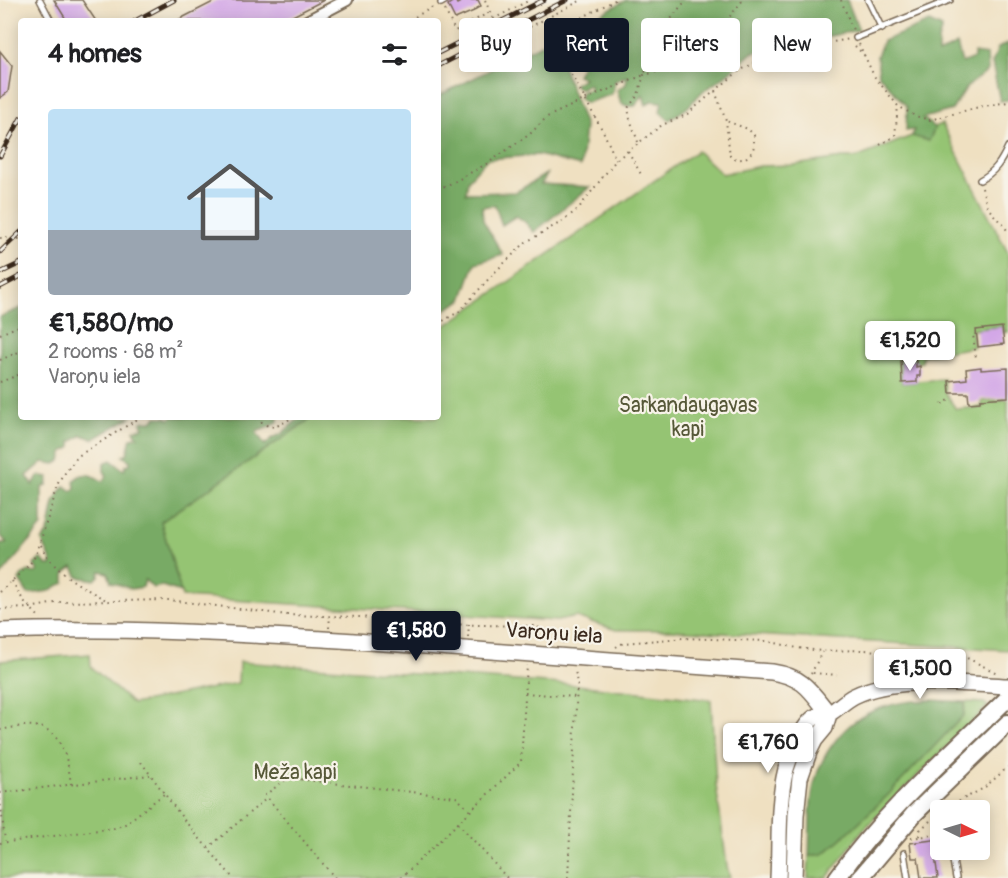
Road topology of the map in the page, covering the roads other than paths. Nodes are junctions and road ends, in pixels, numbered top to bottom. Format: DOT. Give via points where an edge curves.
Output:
graph roads {
  1 [pos="40,0"];
  2 [pos="347,0"];
  3 [pos="868,0"];
  4 [pos="950,0"];
  5 [pos="49,18"];
  6 [pos="313,18"];
  7 [pos="882,29"];
  8 [pos="856,38"];
  9 [pos="1008,147"];
  10 [pos="980,180"];
  11 [pos="0,631"];
  12 [pos="1008,687"];
  13 [pos="1008,698"];
  14 [pos="829,714"];
  15 [pos="1008,723"];
  16 [pos="904,853"];
  17 [pos="953,860"];
  18 [pos="778,878"];
  19 [pos="794,878"];
  20 [pos="837,878"];
  21 [pos="860,878"];
  22 [pos="908,878"];
  23 [pos="956,878"];
  1 -- 5 [label="lane"];
  2 -- 6 [label="street"];
  3 -- 7 [label="lane"];
  4 -- 7 [label="lane" via="930,5"];
  7 -- 8 [label="lane"];
  9 -- 10 [label="lane" via="991,174"];
  11 -- 14 [label="street, Varoņu iela" via="154,630 772,672 808,678"];
  12 -- 14 [label="street" via="933,683 887,686 855,696"];
  13 -- 20 [label="main road" via="924,779"];
  14 -- 18 [label="street" via="812,719 789,759 780,805"];
  14 -- 19 [label="street" via="800,778"];
  15 -- 21 [label="main road" via="914,814"];
  16 -- 22 [label="lane"];
  17 -- 23 [label="lane"];
}
